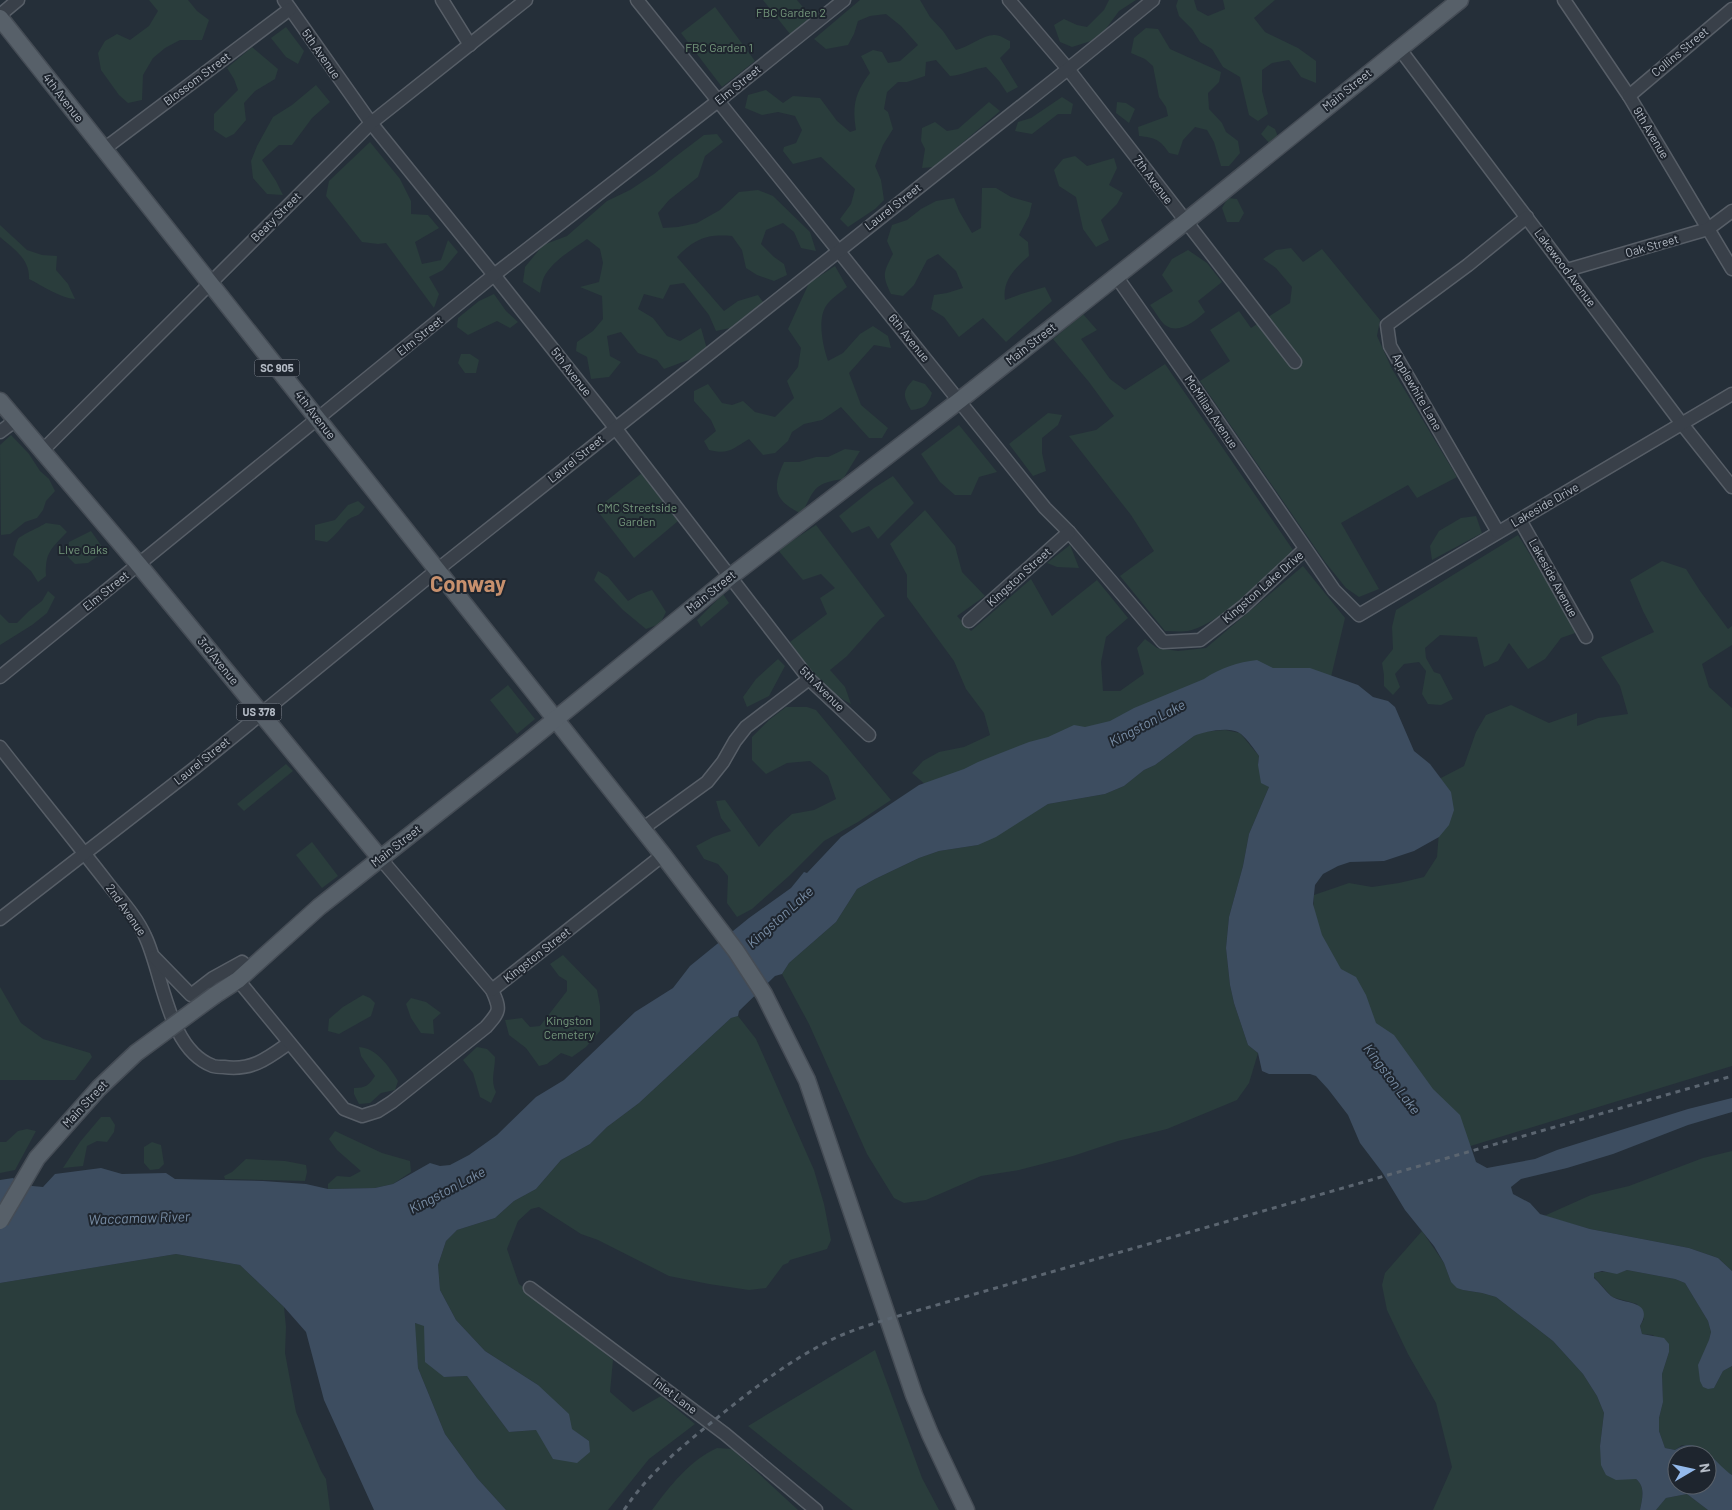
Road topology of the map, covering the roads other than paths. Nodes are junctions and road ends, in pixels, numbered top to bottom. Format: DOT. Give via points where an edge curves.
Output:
graph roads {
  1 [pos="18,0"];
  2 [pos="442,0"];
  3 [pos="526,0"];
  4 [pos="637,0"];
  5 [pos="844,0"];
  6 [pos="1009,0"];
  7 [pos="1153,0"];
  8 [pos="1460,0"];
  9 [pos="1564,0"];
  10 [pos="287,5"];
  11 [pos="1732,9"];
  12 [pos="0,16"];
  13 [pos="470,45"];
  14 [pos="1399,48"];
  15 [pos="1068,69"];
  16 [pos="1629,96"];
  17 [pos="718,101"];
  18 [pos="371,123"];
  19 [pos="104,149"];
  20 [pos="1732,211"];
  21 [pos="1527,217"];
  22 [pos="1185,222"];
  23 [pos="1708,229"];
  24 [pos="838,251"];
  25 [pos="1732,269"];
  26 [pos="1567,270"];
  27 [pos="494,275"];
  28 [pos="1116,276"];
  29 [pos="210,283"];
  30 [pos="1295,362"];
  31 [pos="1732,394"];
  32 [pos="960,400"];
  33 [pos="0,401"];
  34 [pos="318,419"];
  35 [pos="16,420"];
  36 [pos="1682,424"];
  37 [pos="615,428"];
  38 [pos="0,432"];
  39 [pos="42,450"];
  40 [pos="1732,487"];
  41 [pos="1520,520"];
  42 [pos="1069,532"];
  43 [pos="1498,532"];
  44 [pos="1305,549"];
  45 [pos="139,565"];
  46 [pos="437,570"];
  47 [pos="730,577"];
  48 [pos="1359,616"];
  49 [pos="969,621"];
  50 [pos="1586,637"];
  51 [pos="1200,640"];
  52 [pos="0,677"];
  53 [pos="809,679"];
  54 [pos="260,713"];
  55 [pos="554,720"];
  56 [pos="869,735"];
  57 [pos="0,747"];
  58 [pos="642,829"];
  59 [pos="84,853"];
  60 [pos="663,855"];
  61 [pos="380,858"];
  62 [pos="0,919"];
  63 [pos="153,956"];
  64 [pos="244,974"];
  65 [pos="492,990"];
  66 [pos="289,1043"];
  67 [pos="0,1221"];
  68 [pos="530,1288"];
  69 [pos="816,1510"];
  70 [pos="966,1510"];
  1 -- 12 [label="street"];
  2 -- 13 [label="street"];
  3 -- 13 [label="street, Beaty Street"];
  4 -- 17 [label="street, 6th Avenue"];
  5 -- 17 [label="street, Elm Street"];
  6 -- 15 [label="street, 7th Avenue"];
  7 -- 15 [label="street, Laurel Street"];
  8 -- 14 [label="main road, Main Street"];
  9 -- 16 [label="street, 9th Avenue"];
  10 -- 18 [label="street, 5th Avenue"];
  10 -- 19 [label="street, Blossom Street"];
  11 -- 16 [label="street, Collins Street"];
  12 -- 19 [label="main road, 4th Avenue / SC 905"];
  13 -- 18 [label="street, Beaty Street"];
  14 -- 21 [label="street, Lakewood Avenue"];
  14 -- 22 [label="main road, Main Street"];
  15 -- 22 [label="street, 7th Avenue"];
  15 -- 24 [label="street, Laurel Street"];
  16 -- 23 [label="street, 9th Avenue"];
  17 -- 24 [label="street, 6th Avenue"];
  17 -- 27 [label="street, Elm Street"];
  18 -- 27 [label="street, 5th Avenue"];
  18 -- 29 [label="street, Beaty Street"];
  19 -- 29 [label="main road, 4th Avenue / SC 905"];
  20 -- 23 [label="street, Oak Street"];
  21 -- 26 [label="street, Lakewood Avenue"];
  21 -- 43 [label="street, Applewhite Lane" via="1388,325 1390,346"];
  22 -- 28 [label="main road, Main Street"];
  22 -- 30 [label="street, 7th Avenue"];
  23 -- 25 [label="street, 9th Avenue"];
  23 -- 26 [label="street, Oak Street"];
  24 -- 32 [label="street, 6th Avenue"];
  24 -- 37 [label="street, Laurel Street"];
  26 -- 36 [label="street, Lakewood Avenue"];
  27 -- 34 [label="street, Elm Street"];
  27 -- 37 [label="street, 5th Avenue"];
  28 -- 32 [label="main road, Main Street"];
  28 -- 44 [label="street, McMillan Avenue"];
  29 -- 34 [label="main road, 4th Avenue / SC 905"];
  29 -- 39 [label="street, Beaty Street"];
  31 -- 36 [label="street, Lakeside Drive"];
  32 -- 42 [label="street, 6th Avenue"];
  32 -- 47 [label="main road, Main Street"];
  33 -- 35 [label="main road, 3rd Avenue / US 378"];
  34 -- 45 [label="street, Elm Street"];
  34 -- 46 [label="main road, 4th Avenue / SC 905"];
  35 -- 38 [label="street"];
  35 -- 39 [label="main road, 3rd Avenue / US 378"];
  36 -- 40 [label="street, Lakewood Avenue"];
  36 -- 41 [label="street, Lakeside Drive"];
  37 -- 46 [label="street, Laurel Street"];
  37 -- 47 [label="street, 5th Avenue"];
  39 -- 45 [label="main road, 3rd Avenue / US 378"];
  41 -- 43 [label="street, Lakeside Drive"];
  41 -- 50 [label="street, Lakeside Avenue"];
  42 -- 49 [label="street, Kingston Street"];
  42 -- 51 [label="street, 6th Avenue" via="1163,642"];
  43 -- 48 [label="street, Lakeside Drive"];
  44 -- 48 [label="street, Kingston Lake Drive" via="1334,590"];
  44 -- 51 [label="street, Kingston Lake Drive" via="1244,606"];
  45 -- 52 [label="street, Elm Street"];
  45 -- 54 [label="main road, 3rd Avenue / US 378"];
  46 -- 54 [label="street, Laurel Street"];
  46 -- 55 [label="main road, 4th Avenue / SC 905"];
  47 -- 53 [label="street, 5th Avenue"];
  47 -- 55 [label="main road, Main Street"];
  53 -- 56 [label="street, 5th Avenue"];
  53 -- 58 [label="street" via="746,727 707,782"];
  54 -- 59 [label="street, Laurel Street"];
  54 -- 61 [label="main road, 3rd Avenue / US 378"];
  55 -- 58 [label="main road, SC 905"];
  55 -- 61 [label="main road, Main Street"];
  57 -- 59 [label="street, 2nd Avenue"];
  58 -- 60 [label="main road, SC 905"];
  59 -- 62 [label="street, Laurel Street"];
  59 -- 63 [label="street, 2nd Avenue" via="145,935"];
  60 -- 65 [label="street, Kingston Street"];
  60 -- 70 [label="main road, SC 905" via="736,951 764,994 807,1080 914,1394"];
  61 -- 64 [label="main road, Main Street"];
  61 -- 65 [label="street, 3rd Avenue"];
  63 -- 64 [label="street" via="192,995 213,978 242,962"];
  63 -- 66 [label="street, 2nd Avenue" via="169,1012 196,1055 213,1066 246,1068"];
  64 -- 66 [label="street"];
  64 -- 67 [label="main road, Main Street, bridge" via="136,1053 88,1100 37,1158"];
  65 -- 66 [label="street, Kingston Street" via="499,1005 498,1014 486,1027 392,1102 362,1116 344,1108"];
  68 -- 69 [label="street, Inlet Lane" via="725,1434"];
}
